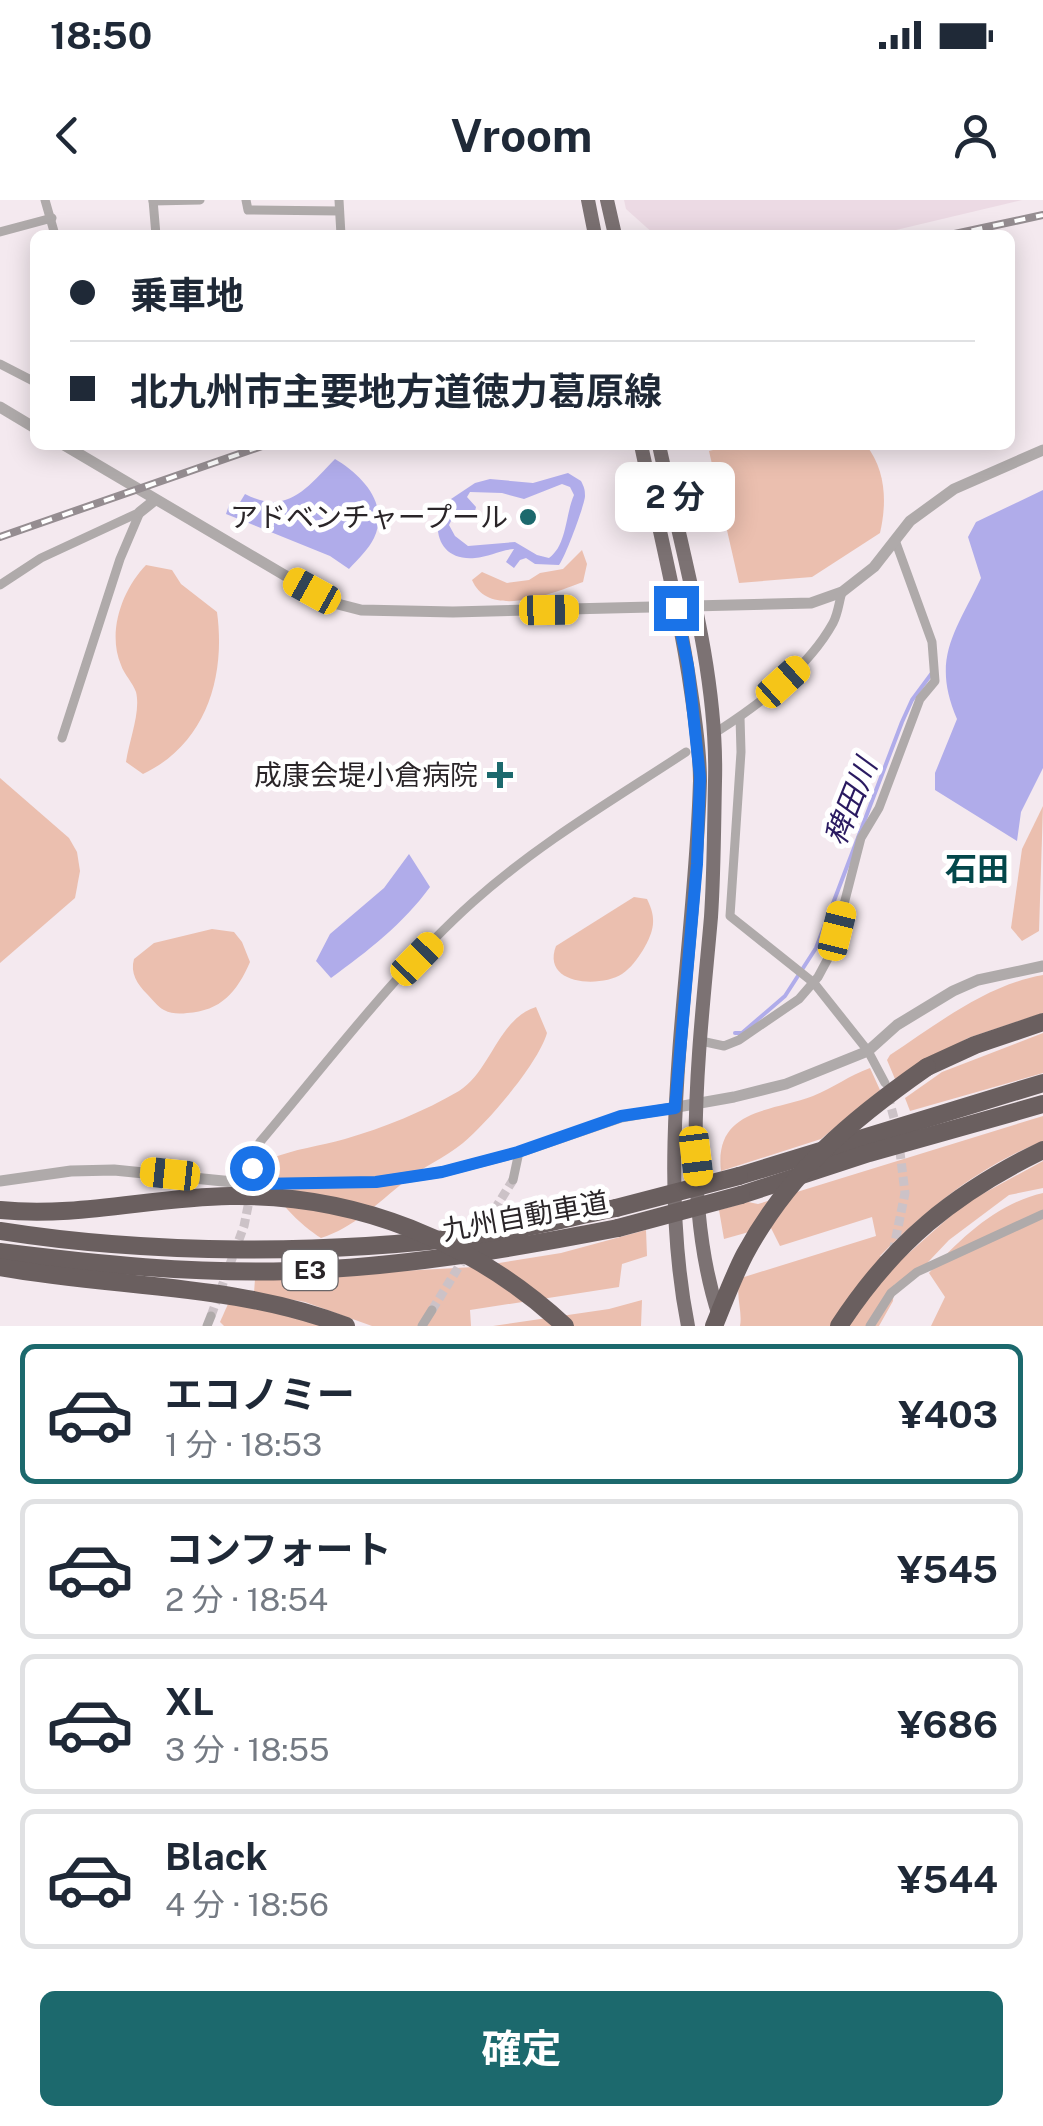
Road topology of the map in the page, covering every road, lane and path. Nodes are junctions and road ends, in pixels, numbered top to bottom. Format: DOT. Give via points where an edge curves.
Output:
graph roads {
  1 [pos="45,200"];
  2 [pos="200,200"];
  3 [pos="246,200"];
  4 [pos="588,200"];
  5 [pos="607,200"];
  6 [pos="153,201"];
  7 [pos="339,205"];
  8 [pos="52,218"];
  9 [pos="54,230"];
  10 [pos="156,230"];
  11 [pos="341,230"];
  12 [pos="594,230"];
  13 [pos="614,230"];
  14 [pos="0,232"];
  15 [pos="0,364"];
  16 [pos="30,379"];
  17 [pos="0,407"];
  18 [pos="30,425"];
  19 [pos="80,450"];
  20 [pos="642,450"];
  21 [pos="660,450"];
  22 [pos="1043,450"];
  23 [pos="155,500"];
  24 [pos="140,512"];
  25 [pos="895,540"];
  26 [pos="0,585"];
  27 [pos="842,592"];
  28 [pos="676,608"];
  29 [pos="694,608"];
  30 [pos="740,716"];
  31 [pos="718,731"];
  32 [pos="62,738"];
  33 [pos="686,752"];
  34 [pos="1043,966"];
  35 [pos="814,984"];
  36 [pos="1043,1022"];
  37 [pos="701,1041"];
  38 [pos="868,1051"];
  39 [pos="1043,1083"];
  40 [pos="885,1084"];
  41 [pos="1043,1104"];
  42 [pos="696,1105"];
  43 [pos="675,1108"];
  44 [pos="1043,1150"];
  45 [pos="518,1152"];
  46 [pos="512,1180"];
  47 [pos="0,1182"];
  48 [pos="253,1184"];
  49 [pos="740,1185"];
  50 [pos="0,1210"];
  51 [pos="1043,1214"];
  52 [pos="0,1231"];
  53 [pos="0,1252"];
  54 [pos="0,1267"];
  55 [pos="432,1310"];
  56 [pos="346,1326"];
  57 [pos="422,1326"];
  58 [pos="565,1326"];
  59 [pos="688,1326"];
  60 [pos="714,1326"];
  61 [pos="722,1326"];
  62 [pos="838,1326"];
  63 [pos="870,1326"];
  1 -- 8 [label="street"];
  2 -- 6 [label="street"];
  3 -- 7 [label="street" via="248,210"];
  4 -- 12 [label="main road"];
  5 -- 13 [label="main road"];
  6 -- 10 [label="street"];
  7 -- 11 [label="street"];
  8 -- 9 [label="street"];
  8 -- 14 [label="street"];
  15 -- 16 [label="street"];
  17 -- 18 [label="street"];
  19 -- 23 [label="street"];
  20 -- 28 [label="main road"];
  21 -- 29 [label="main road"];
  22 -- 25 [label="street" via="954,489"];
  23 -- 24 [label="street"];
  23 -- 28 [label="street" via="330,602 361,610"];
  24 -- 26 [label="street"];
  24 -- 32 [label="street"];
  25 -- 27 [label="street"];
  25 -- 35 [label="street" via="932,642 935,680 920,699 861,838 832,951"];
  27 -- 29 [label="street" via="812,603"];
  27 -- 30 [label="street" via="835,621 802,664"];
  28 -- 29 [label="street"];
  28 -- 43 [label="main road" via="700,777"];
  29 -- 37 [label="main road" via="716,777"];
  30 -- 31 [label="street"];
  30 -- 35 [label="street" via="730,916"];
  33 -- 48 [label="street" via="571,824 473,902 260,1142"];
  34 -- 38 [label="street" via="952,991"];
  35 -- 37 [label="street" via="739,1040 724,1046"];
  35 -- 38 [label="street"];
  36 -- 60 [label="highway, bridge" via="928,1067 865,1110 798,1174 744,1255"];
  37 -- 42 [label="main road"];
  38 -- 40 [label="street"];
  38 -- 42 [label="street" via="786,1084"];
  39 -- 49 [label="highway, 九州自動車道 / E3"];
  41 -- 49 [label="highway, 九州自動車道 / E3"];
  42 -- 43 [label="street"];
  42 -- 61 [label="main road" via="702,1234"];
  43 -- 45 [label="street" via="621,1116"];
  43 -- 59 [label="main road" via="675,1224"];
  44 -- 62 [label="highway" via="946,1205 883,1267"];
  45 -- 46 [label="street"];
  45 -- 48 [label="street" via="376,1182"];
  47 -- 48 [label="street" via="114,1170"];
  49 -- 52 [label="highway, 九州自動車道 / E3, bridge" via="482,1234 344,1246 149,1245"];
  49 -- 53 [label="highway, 九州自動車道 / E3, bridge" via="618,1228 440,1259 289,1271 147,1269"];
  50 -- 58 [label="highway, bridge" via="82,1210 229,1196 352,1208 419,1230 502,1274"];
  51 -- 63 [label="street" via="889,1288"];
  54 -- 56 [label="highway" via="265,1302"];
  55 -- 57 [label="street"];
}
